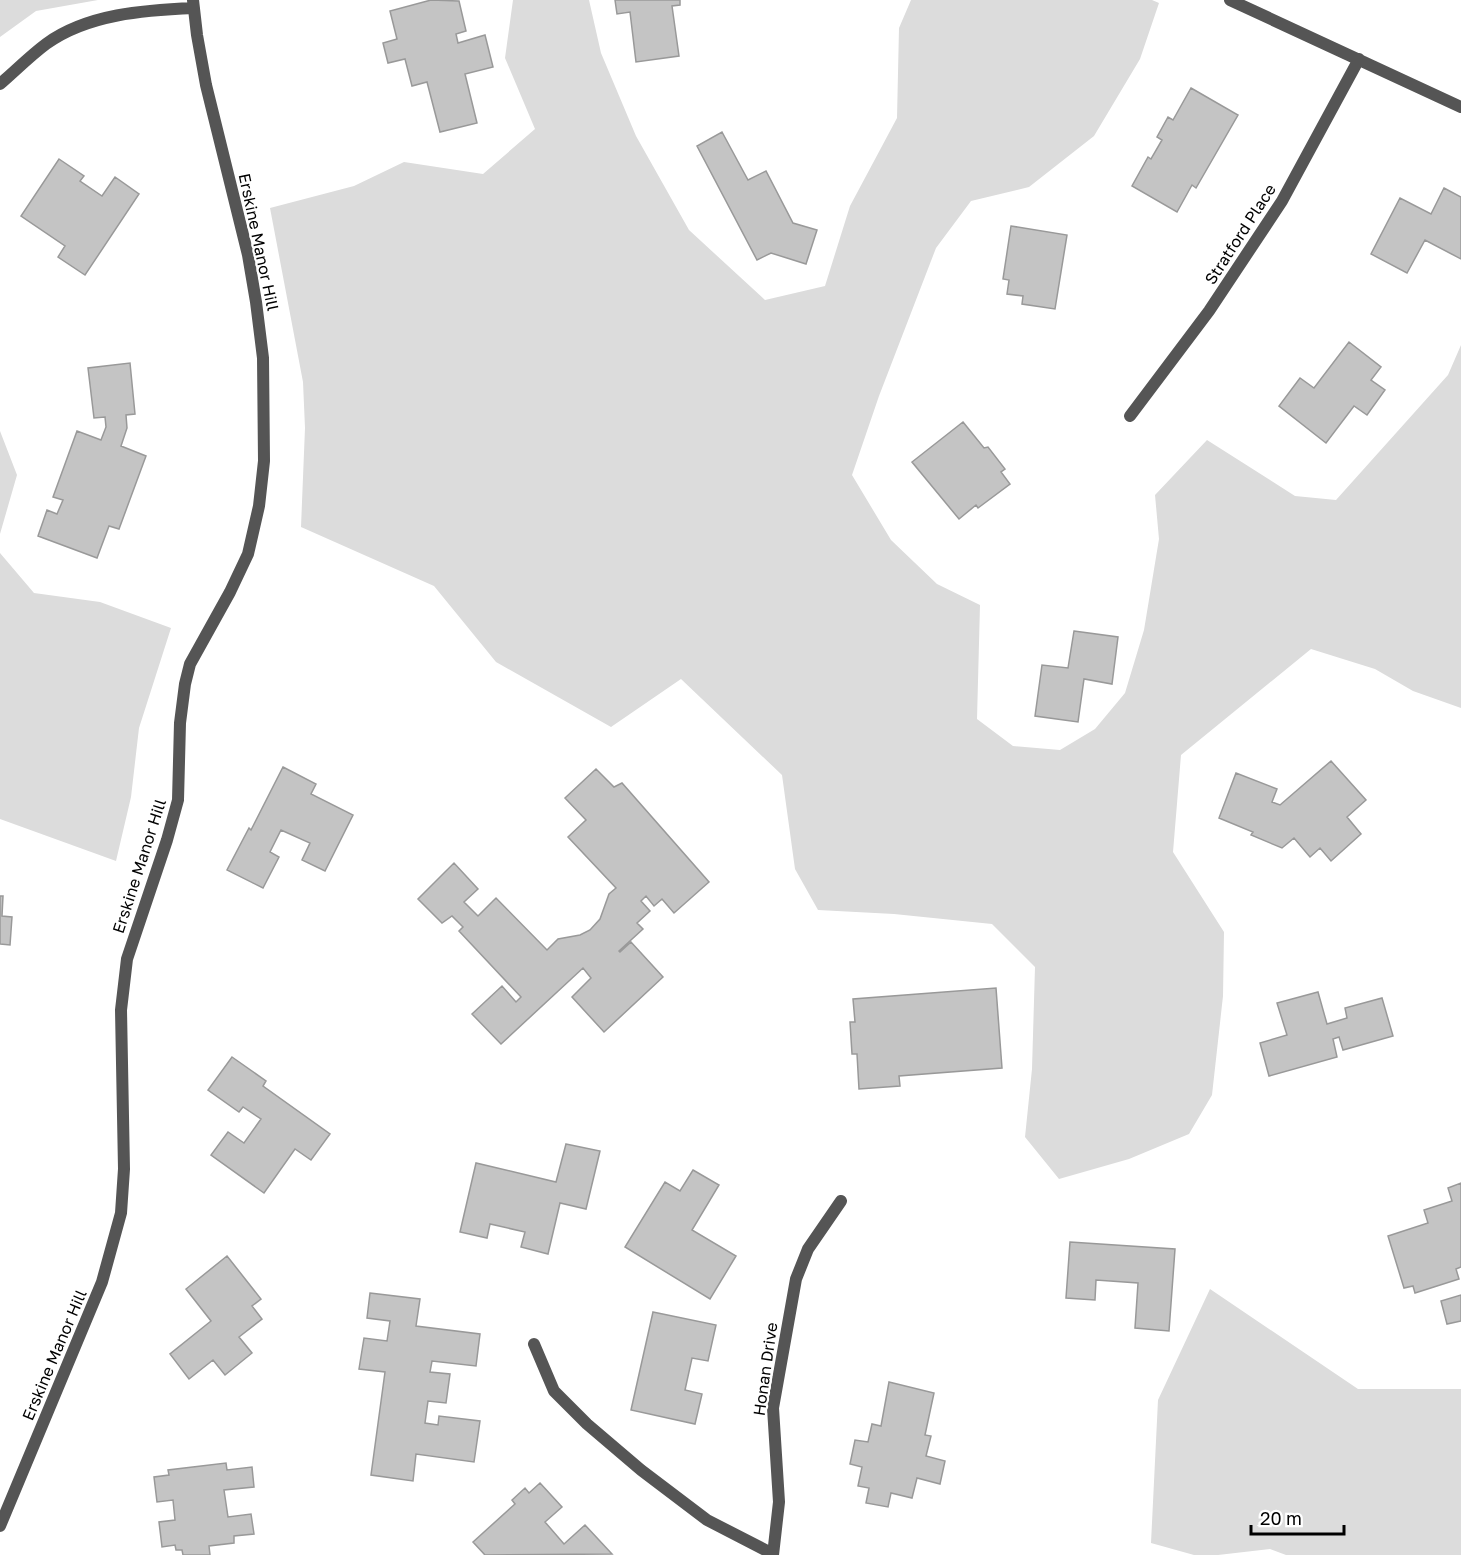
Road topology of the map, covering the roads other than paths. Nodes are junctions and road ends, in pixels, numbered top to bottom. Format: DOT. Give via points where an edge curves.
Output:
graph roads {
  1 [pos="1230,0"];
  2 [pos="194,4"];
  3 [pos="1359,59"];
  4 [pos="0,84"];
  5 [pos="1461,107"];
  6 [pos="1130,416"];
  7 [pos="841,1201"];
  8 [pos="534,1344"];
  9 [pos="0,1526"];
  10 [pos="773,1554"];
  1 -- 3 [label="street"];
  2 -- 4 [label="street" via="110,17 79,27 48,43"];
  2 -- 9 [label="street, Erskine Manor Hill" via="206,85 256,302 263,358 264,461 259,506 248,554 190,664 180,723 178,800 127,958 121,1010 121,1213 102,1282"];
  3 -- 5 [label="street"];
  3 -- 6 [label="street, Stratford Place" via="1282,201 1209,311"];
  7 -- 10 [label="street, Honan Drive" via="808,1249 796,1279 773,1408 779,1502"];
  8 -- 10 [label="street" via="554,1391 587,1424 707,1520"];
}
